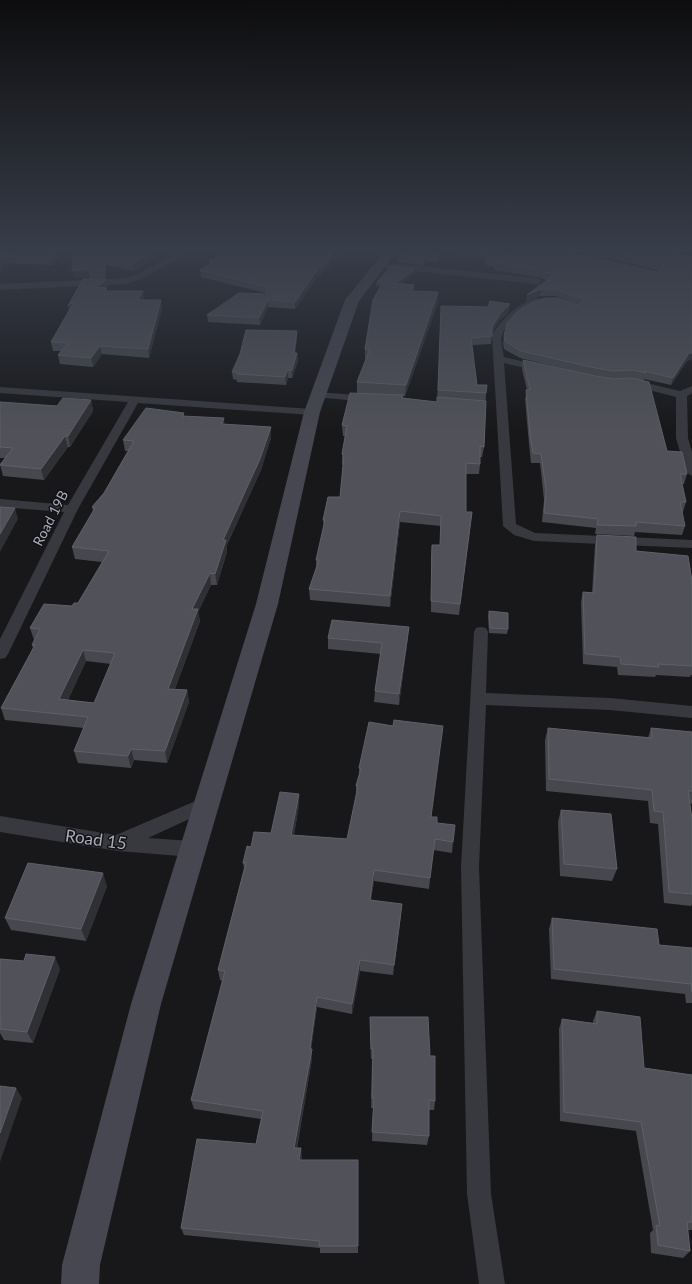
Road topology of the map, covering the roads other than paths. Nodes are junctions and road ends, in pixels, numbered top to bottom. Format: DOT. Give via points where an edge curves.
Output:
graph roads {
  1 [pos="348,312"];
  2 [pos="516,312"];
  3 [pos="499,359"];
  4 [pos="555,372"];
  5 [pos="618,383"];
  6 [pos="692,389"];
  7 [pos="0,390"];
  8 [pos="681,395"];
  9 [pos="135,399"];
  10 [pos="381,399"];
  11 [pos="315,404"];
  12 [pos="687,438"];
  13 [pos="692,472"];
  14 [pos="0,504"];
  15 [pos="72,509"];
  16 [pos="692,544"];
  17 [pos="481,632"];
  18 [pos="0,654"];
  19 [pos="477,699"];
  20 [pos="692,712"];
  21 [pos="205,804"];
  22 [pos="0,824"];
  23 [pos="118,843"];
  24 [pos="192,850"];
  25 [pos="80,1284"];
  26 [pos="492,1284"];
  1 -- 11 [label="street"];
  2 -- 3 [label="street" via="503,324 497,335"];
  3 -- 4 [label="street"];
  3 -- 16 [label="street" via="497,407 510,526 534,537"];
  5 -- 8 [label="street" via="635,383"];
  6 -- 8 [label="street"];
  7 -- 9 [label="street"];
  8 -- 12 [label="street"];
  9 -- 11 [label="street"];
  9 -- 15 [label="street, Road 19B"];
  10 -- 11 [label="street"];
  11 -- 21 [label="street" via="267,604"];
  12 -- 13 [label="street"];
  14 -- 15 [label="street"];
  15 -- 18 [label="street, Road 19B"];
  17 -- 19 [label="street"];
  19 -- 20 [label="street" via="610,704"];
  19 -- 26 [label="street" via="470,883 479,1194"];
  21 -- 23 [label="street"];
  21 -- 24 [label="street"];
  22 -- 23 [label="street, Road 15"];
  23 -- 24 [label="street, Road 15"];
  24 -- 25 [label="street" via="146,1004 81,1265"];
}
